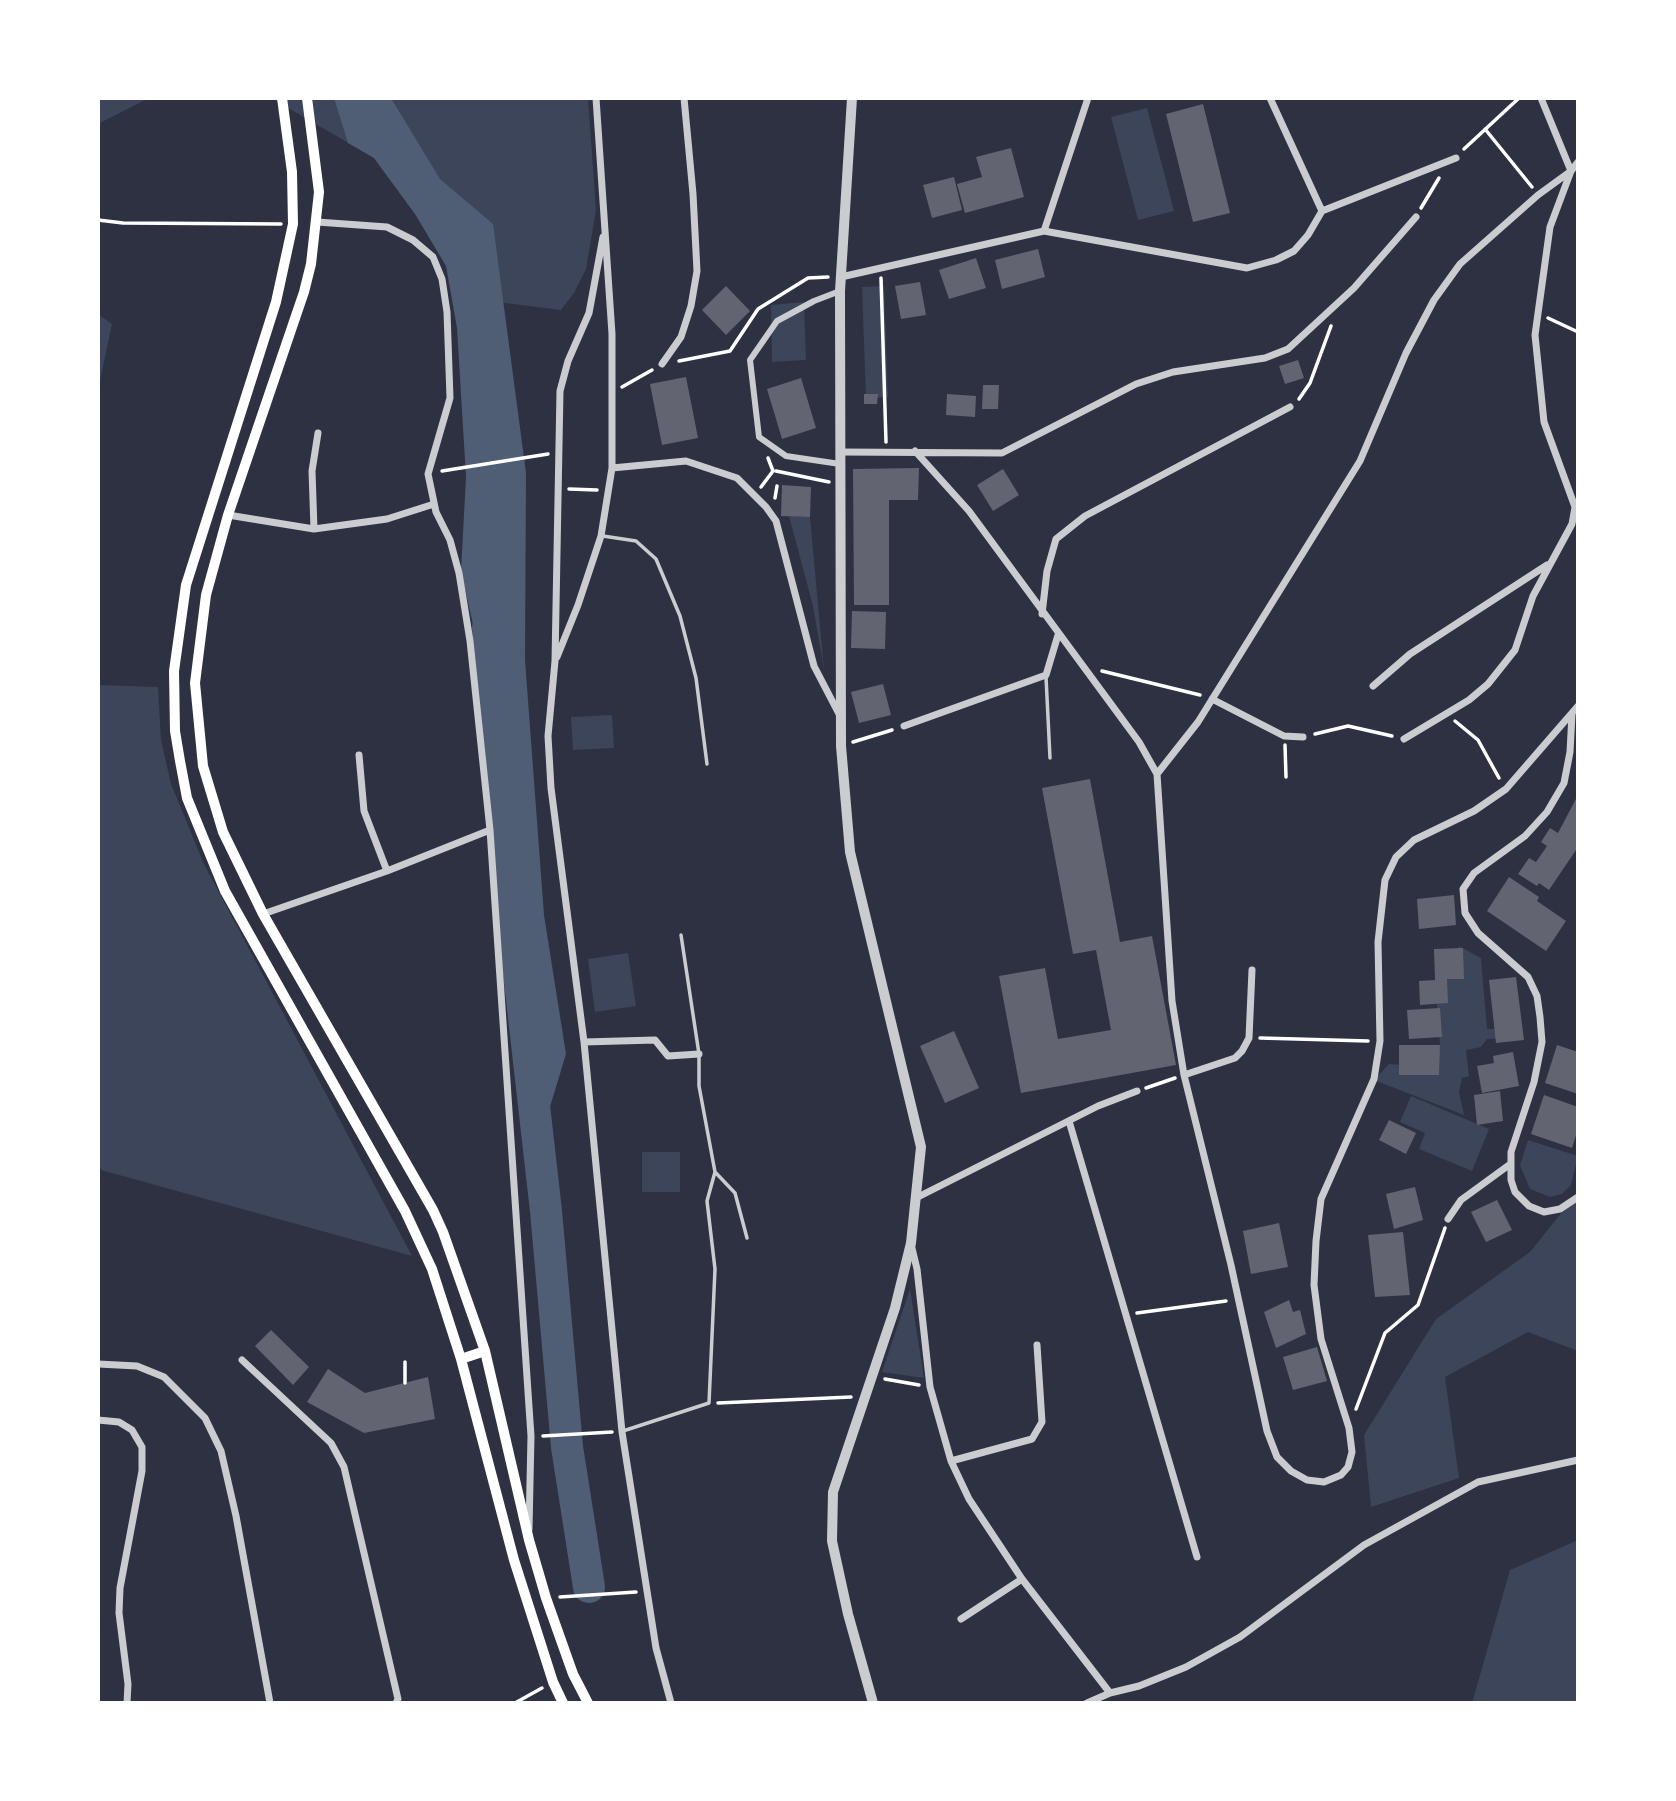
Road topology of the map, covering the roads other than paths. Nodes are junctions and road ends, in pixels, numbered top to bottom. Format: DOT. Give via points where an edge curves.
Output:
graph roads {
  1 [pos="282,98"];
  2 [pos="307,98"];
  3 [pos="596,98"];
  4 [pos="684,98"];
  5 [pos="852,98"];
  6 [pos="1088,98"];
  7 [pos="1270,98"];
  8 [pos="1541,98"];
  9 [pos="1456,158"];
  10 [pos="1578,162"];
  11 [pos="1571,171"];
  12 [pos="1322,211"];
  13 [pos="1416,217"];
  14 [pos="317,222"];
  15 [pos="1044,231"];
  16 [pos="603,237"];
  17 [pos="841,277"];
  18 [pos="840,291"];
  19 [pos="662,364"];
  20 [pos="1290,407"];
  21 [pos="318,433"];
  22 [pos="840,452"];
  23 [pos="915,452"];
  24 [pos="840,464"];
  25 [pos="611,468"];
  26 [pos="434,504"];
  27 [pos="228,515"];
  28 [pos="314,528"];
  29 [pos="601,536"];
  30 [pos="1549,564"];
  31 [pos="1042,614"];
  32 [pos="1058,635"];
  33 [pos="555,661"];
  34 [pos="1046,675"];
  35 [pos="1373,686"];
  36 [pos="1212,699"];
  37 [pos="1578,706"];
  38 [pos="1572,714"];
  39 [pos="842,719"];
  40 [pos="904,726"];
  41 [pos="1303,737"];
  42 [pos="1404,739"];
  43 [pos="359,755"];
  44 [pos="1050,758"];
  45 [pos="708,764"];
  46 [pos="1157,774"];
  47 [pos="489,830"];
  48 [pos="387,871"];
  49 [pos="263,914"];
  50 [pos="681,935"];
  51 [pos="1252,970"];
  52 [pos="584,1042"];
  53 [pos="699,1054"];
  54 [pos="1184,1075"];
  55 [pos="1137,1091"];
  56 [pos="1069,1121"];
  57 [pos="1510,1164"];
  58 [pos="715,1172"];
  59 [pos="1578,1196"];
  60 [pos="916,1198"];
  61 [pos="1448,1219"];
  62 [pos="747,1238"];
  63 [pos="911,1243"];
  64 [pos="1037,1345"];
  65 [pos="485,1351"];
  66 [pos="461,1359"];
  67 [pos="242,1360"];
  68 [pos="98,1364"];
  69 [pos="98,1412"];
  70 [pos="113,1419"];
  71 [pos="98,1420"];
  72 [pos="621,1432"];
  73 [pos="1578,1460"];
  74 [pos="951,1461"];
  75 [pos="529,1540"];
  76 [pos="1197,1557"];
  77 [pos="1022,1579"];
  78 [pos="961,1619"];
  79 [pos="1110,1693"];
  80 [pos="127,1703"];
  81 [pos="270,1703"];
  82 [pos="396,1703"];
  83 [pos="563,1703"];
  84 [pos="588,1703"];
  85 [pos="671,1703"];
  86 [pos="873,1703"];
  87 [pos="1087,1703"];
  1 -- 66 [label="main road" via="292,172 293,224 276,302 186,585 174,671 178,751 187,798 213,865 418,1236"];
  2 -- 14 [label="main road" via="319,192"];
  3 -- 16 [label="street"];
  4 -- 19 [label="street" via="696,271 681,337"];
  5 -- 17 [label="street"];
  6 -- 15 [label="street"];
  7 -- 12 [label="street"];
  8 -- 11 [label="street"];
  9 -- 12 [label="street"];
  10 -- 11 [label="street"];
  11 -- 30 [label="street" via="1550,227 1536,313 1544,422 1575,507 1569,531"];
  11 -- 36 [label="street" via="1460,264 1434,300 1360,461"];
  12 -- 15 [label="street" via="1294,251 1247,268"];
  13 -- 23 [label="street" via="1360,281 1288,349 1265,358 1173,372 1136,384 1002,453"];
  14 -- 26 [label="street" via="387,227 433,257 447,312 450,398 428,474"];
  14 -- 27 [label="main road" via="304,292"];
  15 -- 17 [label="street"];
  16 -- 25 [label="street" via="613,392"];
  16 -- 33 [label="street" via="589,313 560,391"];
  17 -- 18 [label="street"];
  18 -- 22 [label="street"];
  18 -- 24 [label="street" via="777,321 750,360 759,437 786,456"];
  20 -- 31 [label="street" via="1085,516 1056,540"];
  21 -- 28 [label="street" via="312,471"];
  22 -- 23 [label="street"];
  22 -- 24 [label="street"];
  23 -- 31 [label="street" via="969,511"];
  24 -- 39 [label="street"];
  25 -- 29 [label="street"];
  25 -- 39 [label="street" via="686,461 737,478 766,507 776,521 814,666"];
  26 -- 28 [label="street" via="387,519"];
  26 -- 47 [label="street" via="450,540 461,587"];
  27 -- 28 [label="street"];
  27 -- 49 [label="main road" via="206,595 199,642 195,683 199,738 223,832"];
  29 -- 33 [label="street"];
  29 -- 45 [label="lane" via="636,541 656,559 681,616 696,678"];
  30 -- 35 [label="street" via="1410,653"];
  30 -- 42 [label="street" via="1515,650 1488,684 1448,715"];
  31 -- 32 [label="street"];
  32 -- 34 [label="street"];
  32 -- 46 [label="street" via="1139,742"];
  33 -- 52 [label="street" via="548,736 551,788"];
  34 -- 40 [label="street"];
  34 -- 44 [label="lane"];
  36 -- 41 [label="street" via="1284,736"];
  36 -- 46 [label="street"];
  37 -- 38 [label="street"];
  38 -- 54 [label="street" via="1506,789 1474,811 1414,840 1396,858 1385,880 1380,911 1380,1041 1374,1079 1321,1199 1316,1241 1314,1284 1321,1339 1352,1452 1348,1467 1335,1479 1307,1480 1277,1457"];
  38 -- 57 [label="street" via="1564,783 1547,812 1525,836 1474,873 1463,889 1465,913 1478,933 1528,977 1541,1017 1542,1042 1534,1082"];
  39 -- 60 [label="street" via="850,852 921,1147"];
  43 -- 48 [label="street" via="364,811"];
  46 -- 54 [label="street" via="1172,1001"];
  47 -- 48 [label="street"];
  47 -- 75 [label="street" via="530,1436"];
  48 -- 49 [label="street"];
  49 -- 65 [label="main road" via="433,1210"];
  50 -- 53 [label="lane"];
  51 -- 54 [label="street" via="1248,1038 1236,1058"];
  52 -- 53 [label="street" via="655,1040 668,1056"];
  52 -- 72 [label="street"];
  53 -- 58 [label="lane" via="699,1086"];
  55 -- 56 [label="street"];
  56 -- 60 [label="street"];
  56 -- 76 [label="street"];
  57 -- 59 [label="street" via="1515,1192 1529,1206 1544,1212 1559,1209"];
  57 -- 61 [label="street" via="1461,1200"];
  58 -- 62 [label="lane" via="735,1193"];
  58 -- 72 [label="lane" via="707,1201 715,1269 709,1403"];
  60 -- 63 [label="street"];
  63 -- 74 [label="street" via="930,1387"];
  63 -- 86 [label="street" via="895,1308 833,1492 832,1541"];
  64 -- 74 [label="street" via="1041,1422 1032,1439"];
  65 -- 66 [label="main road"];
  65 -- 75 [label="main road"];
  66 -- 83 [label="main road" via="514,1560"];
  67 -- 82 [label="street" via="331,1443 344,1467"];
  68 -- 81 [label="street" via="138,1366 164,1377 205,1418 221,1451 236,1516"];
  69 -- 70 [label="street"];
  70 -- 71 [label="street"];
  70 -- 80 [label="street" via="132,1430 142,1447 142,1471 120,1588"];
  72 -- 85 [label="street" via="656,1648"];
  73 -- 79 [label="street" via="1478,1482 1364,1545 1240,1637 1186,1667"];
  74 -- 77 [label="street" via="969,1499"];
  75 -- 84 [label="main road" via="573,1674"];
  77 -- 78 [label="street"];
  77 -- 79 [label="street"];
  79 -- 87 [label="street"];
}
